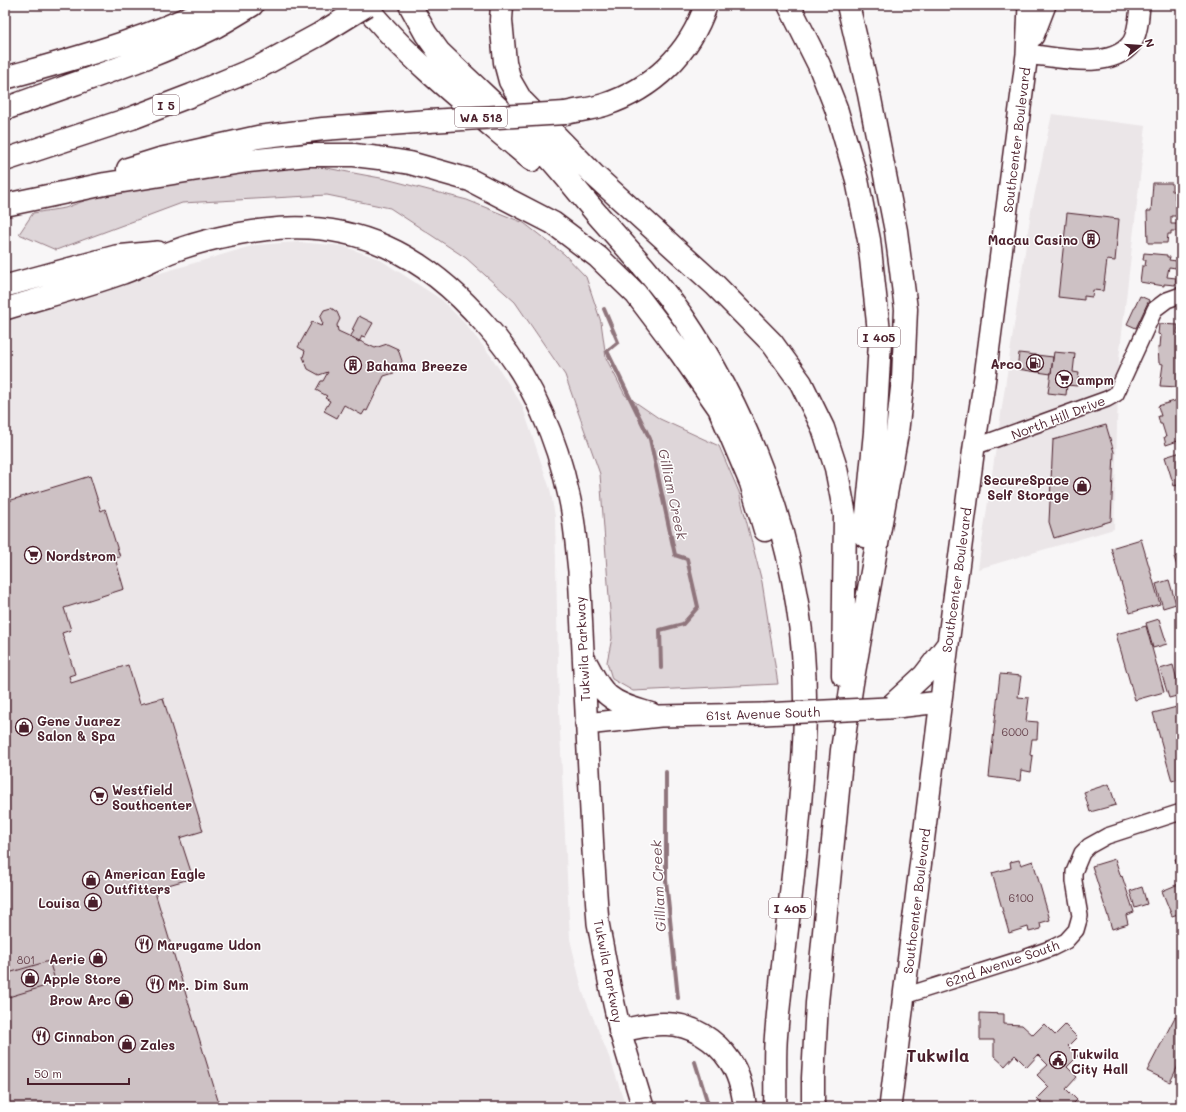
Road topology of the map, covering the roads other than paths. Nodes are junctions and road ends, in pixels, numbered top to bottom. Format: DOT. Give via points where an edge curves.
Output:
graph roads {
  1 [pos="215,5"];
  2 [pos="252,5"];
  3 [pos="366,5"];
  4 [pos="410,5"];
  5 [pos="502,5"];
  6 [pos="706,5"];
  7 [pos="789,5"];
  8 [pos="848,5"];
  9 [pos="859,5"];
  10 [pos="1029,5"];
  11 [pos="1045,5"];
  12 [pos="1140,5"];
  13 [pos="1027,54"];
  14 [pos="5,78"];
  15 [pos="869,94"];
  16 [pos="5,109"];
  17 [pos="5,160"];
  18 [pos="5,200"];
  19 [pos="5,205"];
  20 [pos="604,221"];
  21 [pos="174,250"];
  22 [pos="5,286"];
  23 [pos="1181,295"];
  24 [pos="5,309"];
  25 [pos="974,447"];
  26 [pos="948,644"];
  27 [pos="582,654"];
  28 [pos="852,683"];
  29 [pos="940,702"];
  30 [pos="805,708"];
  31 [pos="888,708"];
  32 [pos="660,716"];
  33 [pos="586,724"];
  34 [pos="842,750"];
  35 [pos="1181,812"];
  36 [pos="904,996"];
  37 [pos="620,1031"];
  38 [pos="644,1107"];
  39 [pos="745,1107"];
  40 [pos="775,1107"];
  41 [pos="813,1107"];
  42 [pos="890,1107"];
  1 -- 14 [label="highway" via="199,14 127,42"];
  2 -- 16 [label="highway" via="173,46"];
  3 -- 17 [label="highway, I 5, bridge" via="261,66 132,118"];
  3 -- 20 [label="highway, WA 518" via="377,22 446,88"];
  4 -- 20 [label="highway" via="439,52 543,152"];
  5 -- 34 [label="highway" via="505,62 510,81 521,100 594,175 715,285 772,343 802,383 823,428 836,468 845,515"];
  6 -- 18 [label="highway, bridge" via="698,26 672,63 642,88 604,105 565,113 323,129 258,137 160,159 105,176"];
  7 -- 28 [label="highway, I 405" via="819,65 836,108 857,180 869,240 880,341 875,432"];
  8 -- 15 [label="highway"];
  9 -- 15 [label="highway"];
  10 -- 13 [label="main road, Southcenter Boulevard"];
  11 -- 13 [label="main road, Southcenter Boulevard"];
  12 -- 13 [label="street" via="1132,43 1122,54 1080,61"];
  13 -- 25 [label="main road, Southcenter Boulevard"];
  15 -- 28 [label="highway" via="896,231 906,308 903,379 897,433"];
  19 -- 30 [label="highway" via="105,184 248,162 308,156 354,155 410,163 470,180 553,223 598,257 636,294 718,408 751,483 772,551"];
  20 -- 30 [label="highway, I 405" via="656,280 682,316 704,350 741,419 770,493 790,568 804,660"];
  21 -- 22 [label="main road" via="116,256"];
  21 -- 24 [label="main road" via="125,273"];
  21 -- 27 [label="main road, Tukwila Parkway" via="238,234 289,227 339,231 368,239 421,265 471,308 498,339 523,375 542,412 555,448 569,496 575,531"];
  23 -- 25 [label="street, North Hill Drive" via="1167,300 1155,309 1116,394"];
  25 -- 26 [label="main road, Southcenter Boulevard"];
  26 -- 29 [label="main road, Southcenter Boulevard"];
  26 -- 31 [label="main road" via="924,675"];
  27 -- 32 [label="main road" via="598,685 608,696 621,704"];
  27 -- 33 [label="main road, Tukwila Parkway"];
  28 -- 34 [label="highway, I 405"];
  29 -- 31 [label="main road, 61st Avenue South"];
  29 -- 36 [label="main road, Southcenter Boulevard"];
  30 -- 40 [label="highway, I 405" via="804,758 795,861 776,1039"];
  31 -- 32 [label="main road, 61st Avenue South, bridge"];
  32 -- 33 [label="main road, 61st Avenue South"];
  33 -- 37 [label="main road, Tukwila Parkway" via="598,923"];
  34 -- 41 [label="highway, I 405" via="817,1003"];
  35 -- 36 [label="street, 62nd Avenue South" via="1106,836 1092,843 1082,853 1074,872 1080,916 1076,930 1066,941 1027,957"];
  36 -- 42 [label="main road, Southcenter Boulevard"];
  37 -- 38 [label="main road, Tukwila Parkway"];
  37 -- 39 [label="highway" via="666,1024 684,1026 700,1033 722,1050 730,1061 739,1078"];
}
